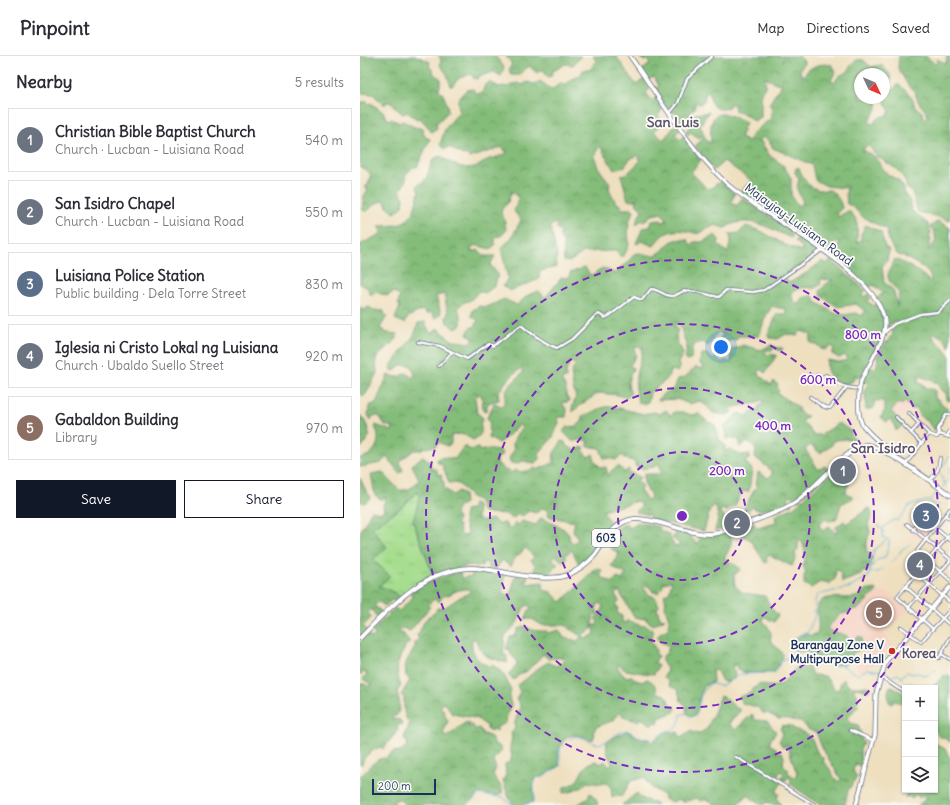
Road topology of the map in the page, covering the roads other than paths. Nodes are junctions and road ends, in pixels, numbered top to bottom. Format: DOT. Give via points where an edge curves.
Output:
graph roads {
  1 [pos="630,56"];
  2 [pos="712,56"];
  3 [pos="670,113"];
  4 [pos="822,250"];
  5 [pos="950,301"];
  6 [pos="885,332"];
  7 [pos="418,342"];
  8 [pos="452,352"];
  9 [pos="439,366"];
  10 [pos="818,375"];
  11 [pos="846,388"];
  12 [pos="859,389"];
  13 [pos="810,397"];
  14 [pos="909,413"];
  15 [pos="950,414"];
  16 [pos="896,417"];
  17 [pos="919,424"];
  18 [pos="950,431"];
  19 [pos="911,433"];
  20 [pos="929,434"];
  21 [pos="939,434"];
  22 [pos="949,437"];
  23 [pos="921,443"];
  24 [pos="886,447"];
  25 [pos="883,451"];
  26 [pos="940,458"];
  27 [pos="898,459"];
  28 [pos="905,465"];
  29 [pos="930,481"];
  30 [pos="950,495"];
  31 [pos="950,509"];
  32 [pos="945,515"];
  33 [pos="950,519"];
  34 [pos="907,524"];
  35 [pos="935,528"];
  36 [pos="913,530"];
  37 [pos="950,534"];
  38 [pos="926,539"];
  39 [pos="949,539"];
  40 [pos="938,549"];
  41 [pos="950,560"];
  42 [pos="928,561"];
  43 [pos="941,572"];
  44 [pos="917,574"];
  45 [pos="950,580"];
  46 [pos="929,585"];
  47 [pos="906,587"];
  48 [pos="950,587"];
  49 [pos="942,596"];
  50 [pos="918,597"];
  51 [pos="950,602"];
  52 [pos="908,608"];
  53 [pos="931,608"];
  54 [pos="950,610"];
  55 [pos="943,618"];
  56 [pos="922,619"];
  57 [pos="950,625"];
  58 [pos="901,628"];
  59 [pos="934,629"];
  60 [pos="910,634"];
  61 [pos="360,638"];
  62 [pos="950,638"];
  63 [pos="941,654"];
  64 [pos="939,658"];
  65 [pos="950,659"];
  66 [pos="880,676"];
  67 [pos="902,691"];
  68 [pos="850,730"];
  69 [pos="874,741"];
  70 [pos="736,757"];
  71 [pos="815,805"];
  72 [pos="856,805"];
  1 -- 3 [label="street, Majayjay-Luisiana Road"];
  2 -- 3 [label="street" via="686,79 678,103"];
  3 -- 4 [label="street, Majayjay-Luisiana Road" via="706,162 730,186"];
  4 -- 6 [label="street, Majayjay-Luisiana Road" via="858,280 877,301 885,318"];
  4 -- 8 [label="street" via="764,290 726,290 719,297 683,291 674,297 651,289 642,300 634,297 609,316 605,318 599,314 594,317 572,339 557,348 547,344 521,325 493,346 488,344 467,359"];
  5 -- 6 [label="street" via="938,312 920,314 894,324"];
  6 -- 12 [label="street"];
  7 -- 8 [label="street" via="440,346"];
  8 -- 9 [label="street"];
  10 -- 11 [label="street" via="826,375"];
  11 -- 12 [label="street"];
  11 -- 13 [label="street" via="830,408 816,403"];
  12 -- 24 [label="street" via="862,424"];
  14 -- 17 [label="street"];
  15 -- 21 [label="street" via="946,415 938,429"];
  16 -- 19 [label="street"];
  17 -- 19 [label="street"];
  17 -- 20 [label="street"];
  18 -- 22 [label="street"];
  19 -- 23 [label="street"];
  20 -- 21 [label="street" via="936,438"];
  20 -- 23 [label="street"];
  21 -- 22 [label="street"];
  23 -- 28 [label="street"];
  24 -- 25 [label="main road"];
  24 -- 27 [label="street"];
  25 -- 27 [label="main road, 603"];
  25 -- 61 [label="main road, 603" via="872,446 859,448 795,503 715,534 634,519 615,527 586,564 565,576 518,575 469,568 433,576 401,597"];
  26 -- 29 [label="street" via="938,469"];
  27 -- 28 [label="main road, 603"];
  28 -- 29 [label="main road, 603"];
  29 -- 30 [label="main road, 603"];
  31 -- 32 [label="street"];
  32 -- 33 [label="street"];
  32 -- 35 [label="street"];
  34 -- 36 [label="street"];
  35 -- 36 [label="street" via="923,518"];
  35 -- 38 [label="street"];
  35 -- 39 [label="street"];
  36 -- 38 [label="street"];
  37 -- 39 [label="street"];
  38 -- 40 [label="street"];
  38 -- 42 [label="street" via="917,551"];
  39 -- 40 [label="street"];
  40 -- 41 [label="street"];
  40 -- 42 [label="street"];
  41 -- 43 [label="street"];
  42 -- 43 [label="street"];
  42 -- 44 [label="street"];
  43 -- 45 [label="street"];
  43 -- 46 [label="street"];
  44 -- 46 [label="street"];
  44 -- 47 [label="street"];
  46 -- 49 [label="street"];
  46 -- 50 [label="street"];
  47 -- 50 [label="street"];
  47 -- 52 [label="street" via="897,597"];
  48 -- 49 [label="street"];
  49 -- 51 [label="street"];
  49 -- 53 [label="street"];
  50 -- 52 [label="street"];
  50 -- 53 [label="street"];
  52 -- 56 [label="street"];
  53 -- 55 [label="street"];
  53 -- 56 [label="street"];
  54 -- 55 [label="street"];
  55 -- 57 [label="street"];
  55 -- 59 [label="street"];
  56 -- 59 [label="street"];
  56 -- 60 [label="street"];
  58 -- 60 [label="street"];
  59 -- 60 [label="street" via="921,642"];
  60 -- 66 [label="street" via="890,656"];
  62 -- 63 [label="street"];
  63 -- 64 [label="street"];
  63 -- 65 [label="street"];
  66 -- 67 [label="street"];
  66 -- 69 [label="street" via="876,694 877,725"];
  68 -- 69 [label="street"];
  69 -- 72 [label="street"];
  70 -- 71 [label="street"];
}
